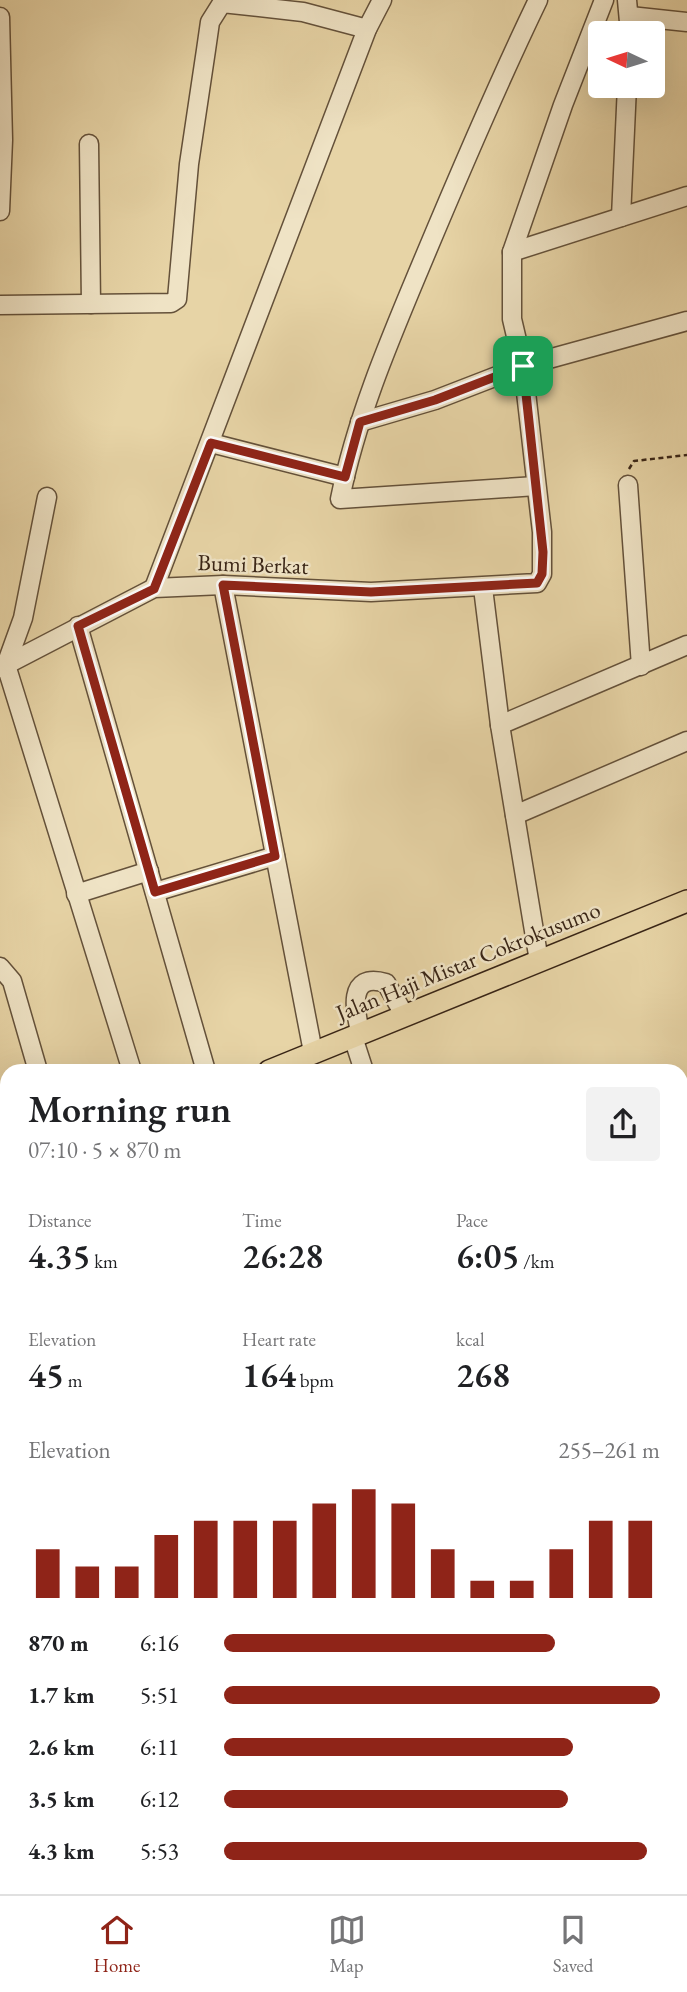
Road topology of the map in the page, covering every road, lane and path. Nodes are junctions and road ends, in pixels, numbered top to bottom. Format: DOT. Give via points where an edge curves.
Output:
graph roads {
  1 [pos="382,0"];
  2 [pos="538,0"];
  3 [pos="604,0"];
  4 [pos="216,4"];
  5 [pos="305,6"];
  6 [pos="629,16"];
  7 [pos="0,17"];
  8 [pos="687,22"];
  9 [pos="367,29"];
  10 [pos="626,98"];
  11 [pos="1,115"];
  12 [pos="89,144"];
  13 [pos="687,196"];
  14 [pos="0,211"];
  15 [pos="621,217"];
  16 [pos="512,253"];
  17 [pos="91,304"];
  18 [pos="0,305"];
  19 [pos="687,321"];
  20 [pos="523,366"];
  21 [pos="360,422"];
  22 [pos="211,443"];
  23 [pos="687,455"];
  24 [pos="345,477"];
  25 [pos="628,485"];
  26 [pos="536,486"];
  27 [pos="47,497"];
  28 [pos="223,585"];
  29 [pos="483,588"];
  30 [pos="154,589"];
  31 [pos="78,626"];
  32 [pos="687,645"];
  33 [pos="3,666"];
  34 [pos="641,666"];
  35 [pos="500,725"];
  36 [pos="687,741"];
  37 [pos="514,815"];
  38 [pos="275,856"];
  39 [pos="149,871"];
  40 [pos="155,892"];
  41 [pos="76,894"];
  42 [pos="687,901"];
  43 [pos="539,961"];
  44 [pos="0,967"];
  45 [pos="405,1016"];
  46 [pos="357,1035"];
  47 [pos="313,1052"];
  48 [pos="36,1064"];
  49 [pos="130,1064"];
  50 [pos="204,1064"];
  51 [pos="289,1064"];
  52 [pos="363,1064"];
  1 -- 9 [label="street"];
  2 -- 21 [label="street" via="450,197"];
  3 -- 16 [label="street"];
  4 -- 5 [label="street"];
  4 -- 17 [label="street" via="189,164 177,299 171,303"];
  5 -- 9 [label="street"];
  6 -- 8 [label="street"];
  7 -- 11 [label="street"];
  9 -- 22 [label="street"];
  10 -- 15 [label="street"];
  11 -- 14 [label="street"];
  12 -- 17 [label="street"];
  13 -- 15 [label="street"];
  15 -- 16 [label="street"];
  16 -- 20 [label="street" via="512,319"];
  17 -- 18 [label="street"];
  19 -- 20 [label="street"];
  20 -- 21 [label="street" via="435,400"];
  20 -- 26 [label="street"];
  21 -- 24 [label="street"];
  22 -- 24 [label="street"];
  22 -- 30 [label="street"];
  23 -- 25 [label="path" via="634,461"];
  24 -- 26 [label="street" via="340,499"];
  25 -- 34 [label="street"];
  26 -- 29 [label="street, Bumi Berkat" via="542,574 537,583"];
  27 -- 33 [label="street" via="23,618"];
  28 -- 29 [label="street, Bumi Berkat" via="371,592"];
  28 -- 30 [label="street, Bumi Berkat"];
  28 -- 38 [label="street"];
  29 -- 35 [label="street"];
  30 -- 31 [label="street, Bumi Berkat"];
  31 -- 33 [label="street, Bumi Berkat"];
  31 -- 39 [label="street"];
  32 -- 34 [label="street"];
  33 -- 41 [label="street"];
  34 -- 35 [label="street"];
  35 -- 37 [label="street"];
  36 -- 37 [label="street"];
  37 -- 43 [label="street"];
  38 -- 40 [label="street"];
  38 -- 47 [label="street"];
  39 -- 40 [label="street"];
  39 -- 41 [label="street"];
  40 -- 50 [label="street"];
  41 -- 49 [label="street"];
  42 -- 43 [label="main road, Jalan Haji Mistar Cokrokusumo"];
  43 -- 45 [label="main road, Jalan Haji Mistar Cokrokusumo"];
  44 -- 48 [label="street" via="12,981"];
  45 -- 46 [label="main road, Jalan Haji Mistar Cokrokusumo"];
  45 -- 46 [label="street" via="386,983 373,982 358,991 354,1000"];
  46 -- 47 [label="main road, Jalan Haji Mistar Cokrokusumo"];
  46 -- 52 [label="street"];
  47 -- 51 [label="main road, Jalan Haji Mistar Cokrokusumo"];
}
